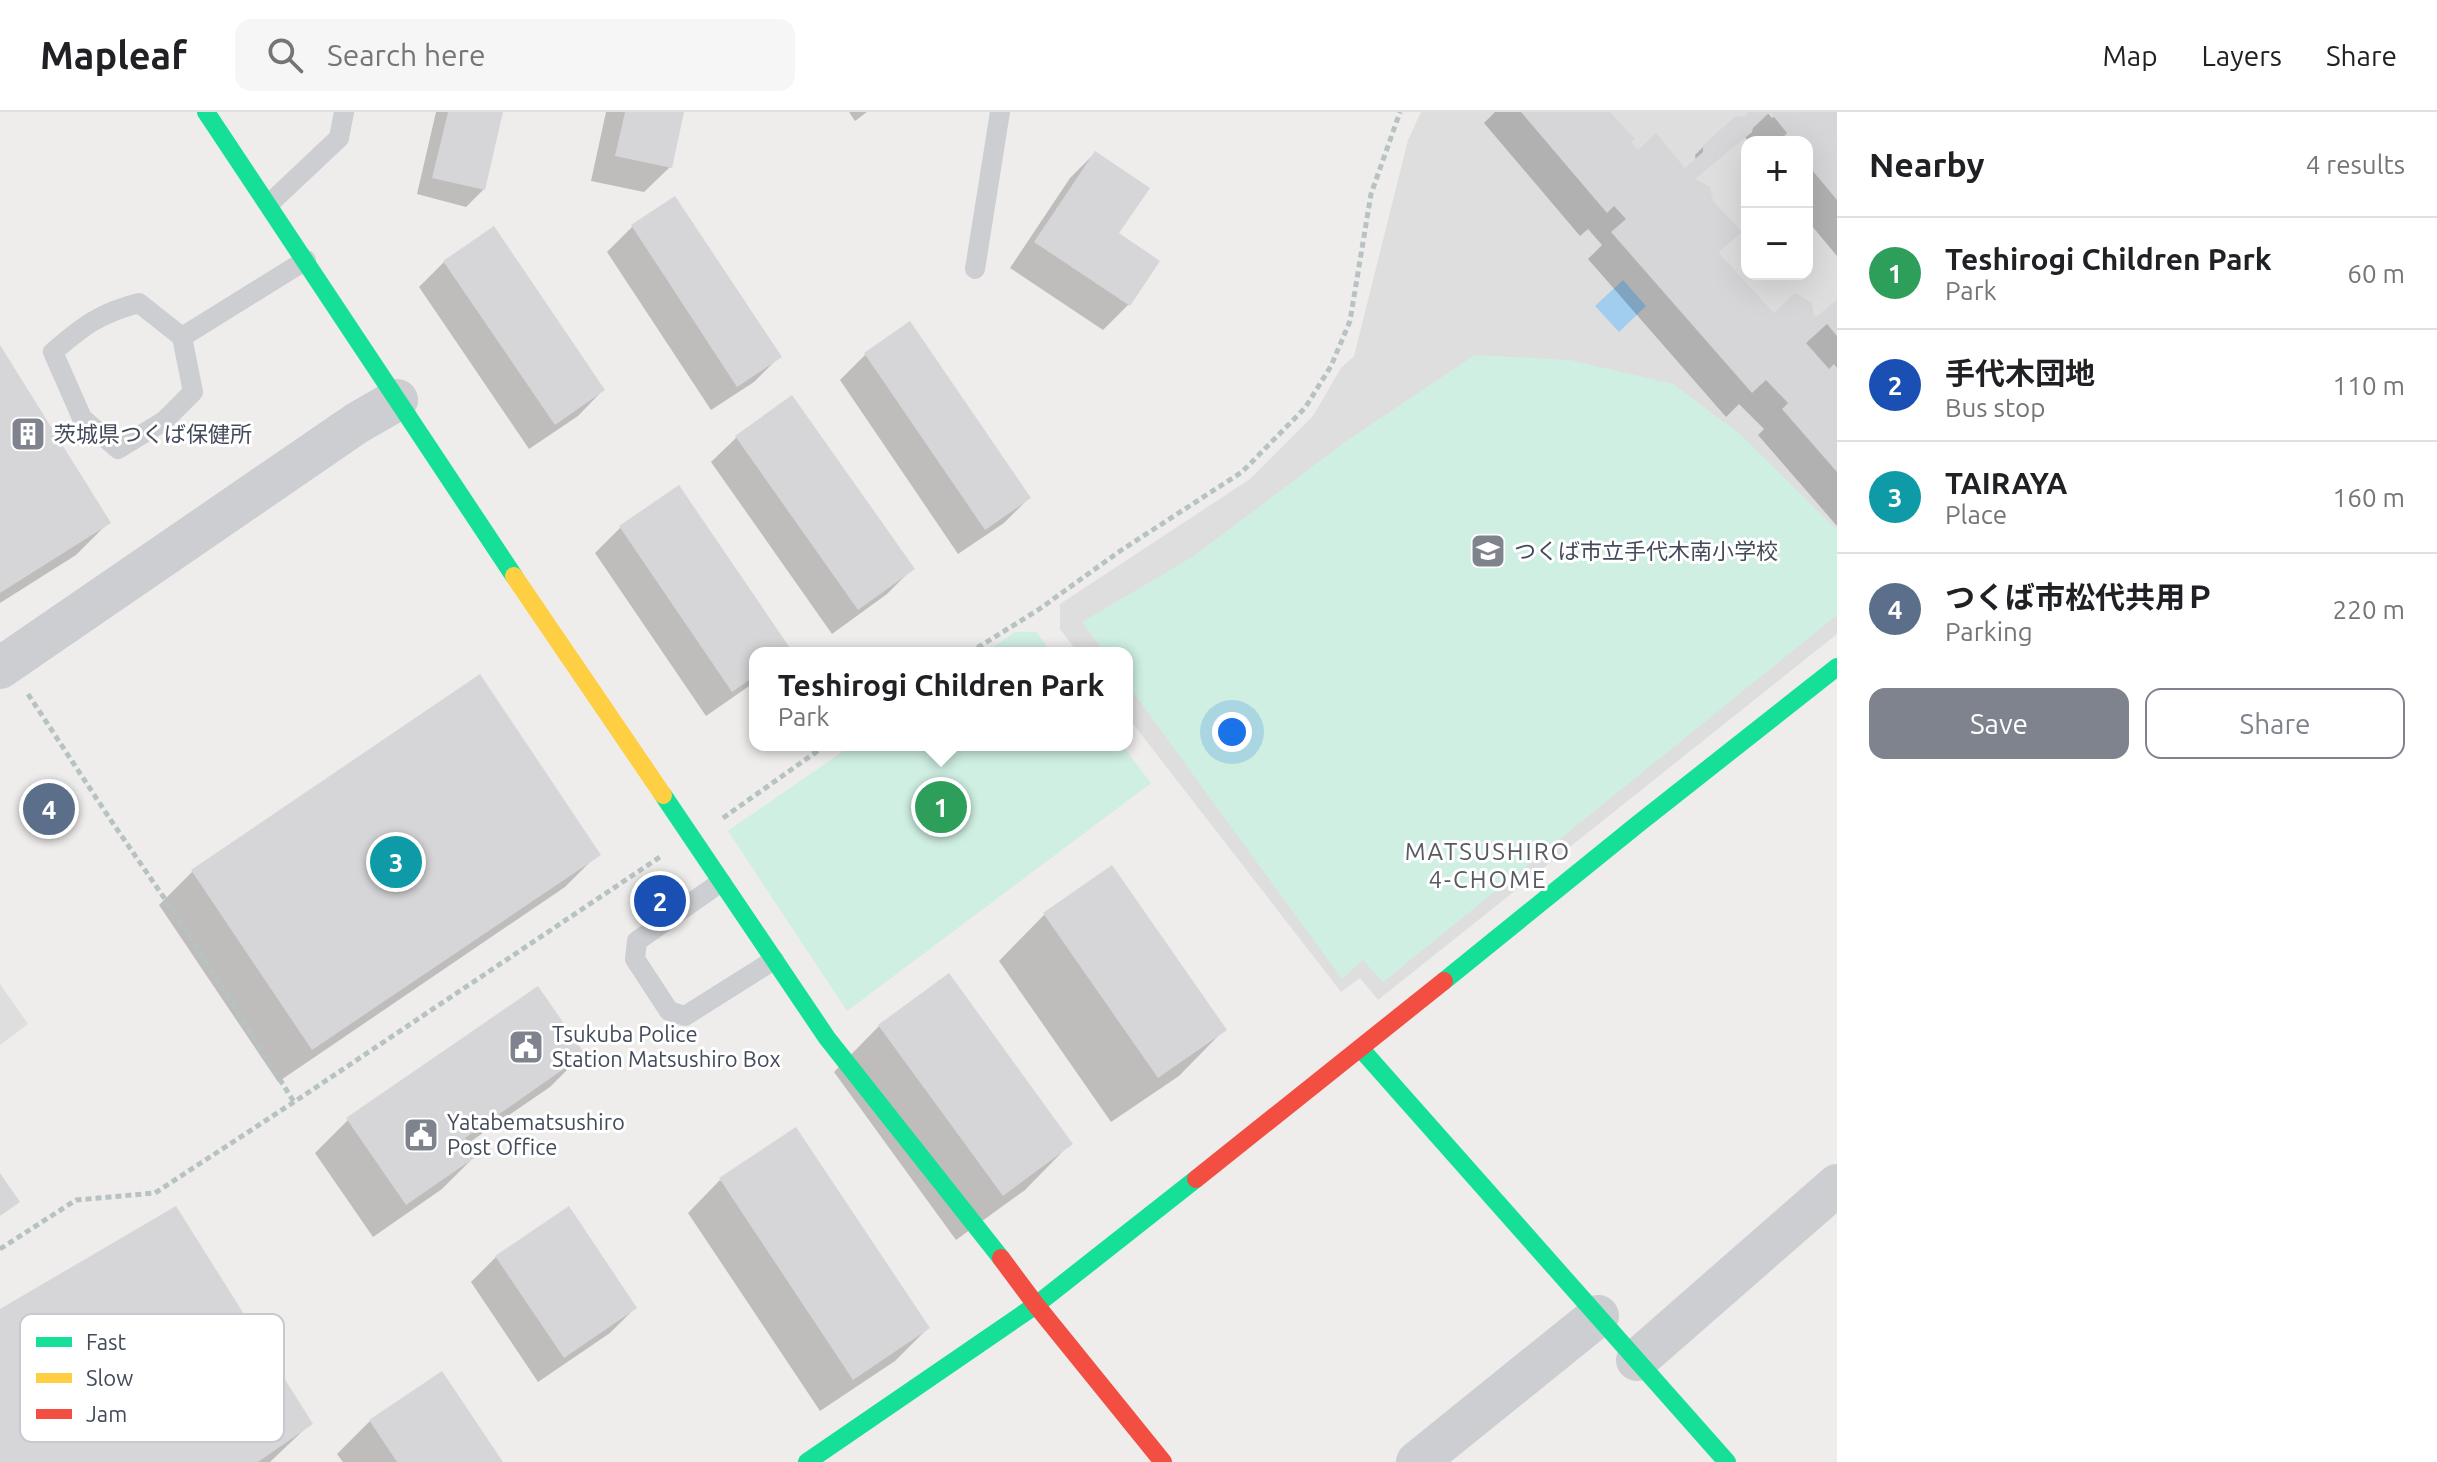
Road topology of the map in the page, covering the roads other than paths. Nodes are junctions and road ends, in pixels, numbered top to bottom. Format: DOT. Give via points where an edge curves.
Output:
graph roads {
  1 [pos="206,112"];
  2 [pos="344,112"];
  3 [pos="1000,112"];
  4 [pos="269,204"];
  5 [pos="306,260"];
  6 [pos="975,269"];
  7 [pos="182,337"];
  8 [pos="397,400"];
  9 [pos="3,662"];
  10 [pos="1837,667"];
  11 [pos="721,882"];
  12 [pos="774,960"];
  13 [pos="1361,1049"];
  14 [pos="1837,1185"];
  15 [pos="1036,1305"];
  16 [pos="1598,1316"];
  17 [pos="1637,1360"];
  18 [pos="807,1462"];
  19 [pos="1163,1462"];
  20 [pos="1417,1462"];
  21 [pos="1727,1462"];
  1 -- 4 [label="street"];
  2 -- 4 [label="lane" via="339,138"];
  3 -- 6 [label="lane"];
  4 -- 5 [label="street"];
  5 -- 7 [label="lane"];
  5 -- 8 [label="street"];
  7 -- 7 [label="lane" via="193,392 164,421 118,449 82,418 53,352 81,327 139,303"];
  8 -- 9 [label="street"];
  8 -- 11 [label="street"];
  10 -- 13 [label="street"];
  11 -- 12 [label="street"];
  11 -- 12 [label="lane" via="637,941 635,959 669,1011 685,1016"];
  12 -- 15 [label="street" via="827,1038"];
  13 -- 15 [label="street"];
  13 -- 16 [label="street"];
  14 -- 17 [label="street"];
  15 -- 18 [label="street"];
  15 -- 19 [label="street"];
  16 -- 17 [label="street"];
  16 -- 20 [label="street"];
  17 -- 21 [label="street"];
}
